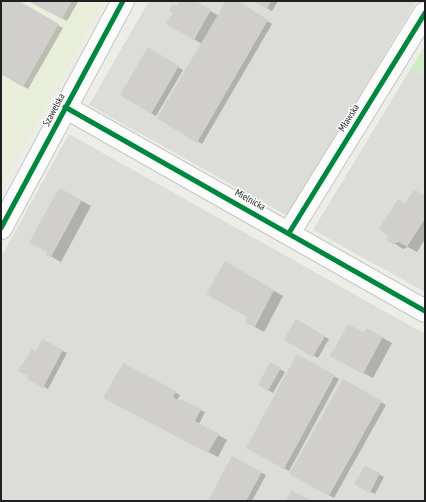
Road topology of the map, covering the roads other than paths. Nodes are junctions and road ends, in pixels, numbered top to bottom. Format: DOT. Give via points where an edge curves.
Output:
graph roads {
  1 [pos="123,1"];
  2 [pos="425,13"];
  3 [pos="65,107"];
  4 [pos="1,228"];
  5 [pos="289,233"];
  6 [pos="425,311"];
  1 -- 3 [label="street, Szawelska"];
  2 -- 5 [label="street, Mławska"];
  3 -- 4 [label="street, Szawelska"];
  3 -- 5 [label="street, Mielnicka"];
  5 -- 6 [label="street, Mielnicka"];
}
